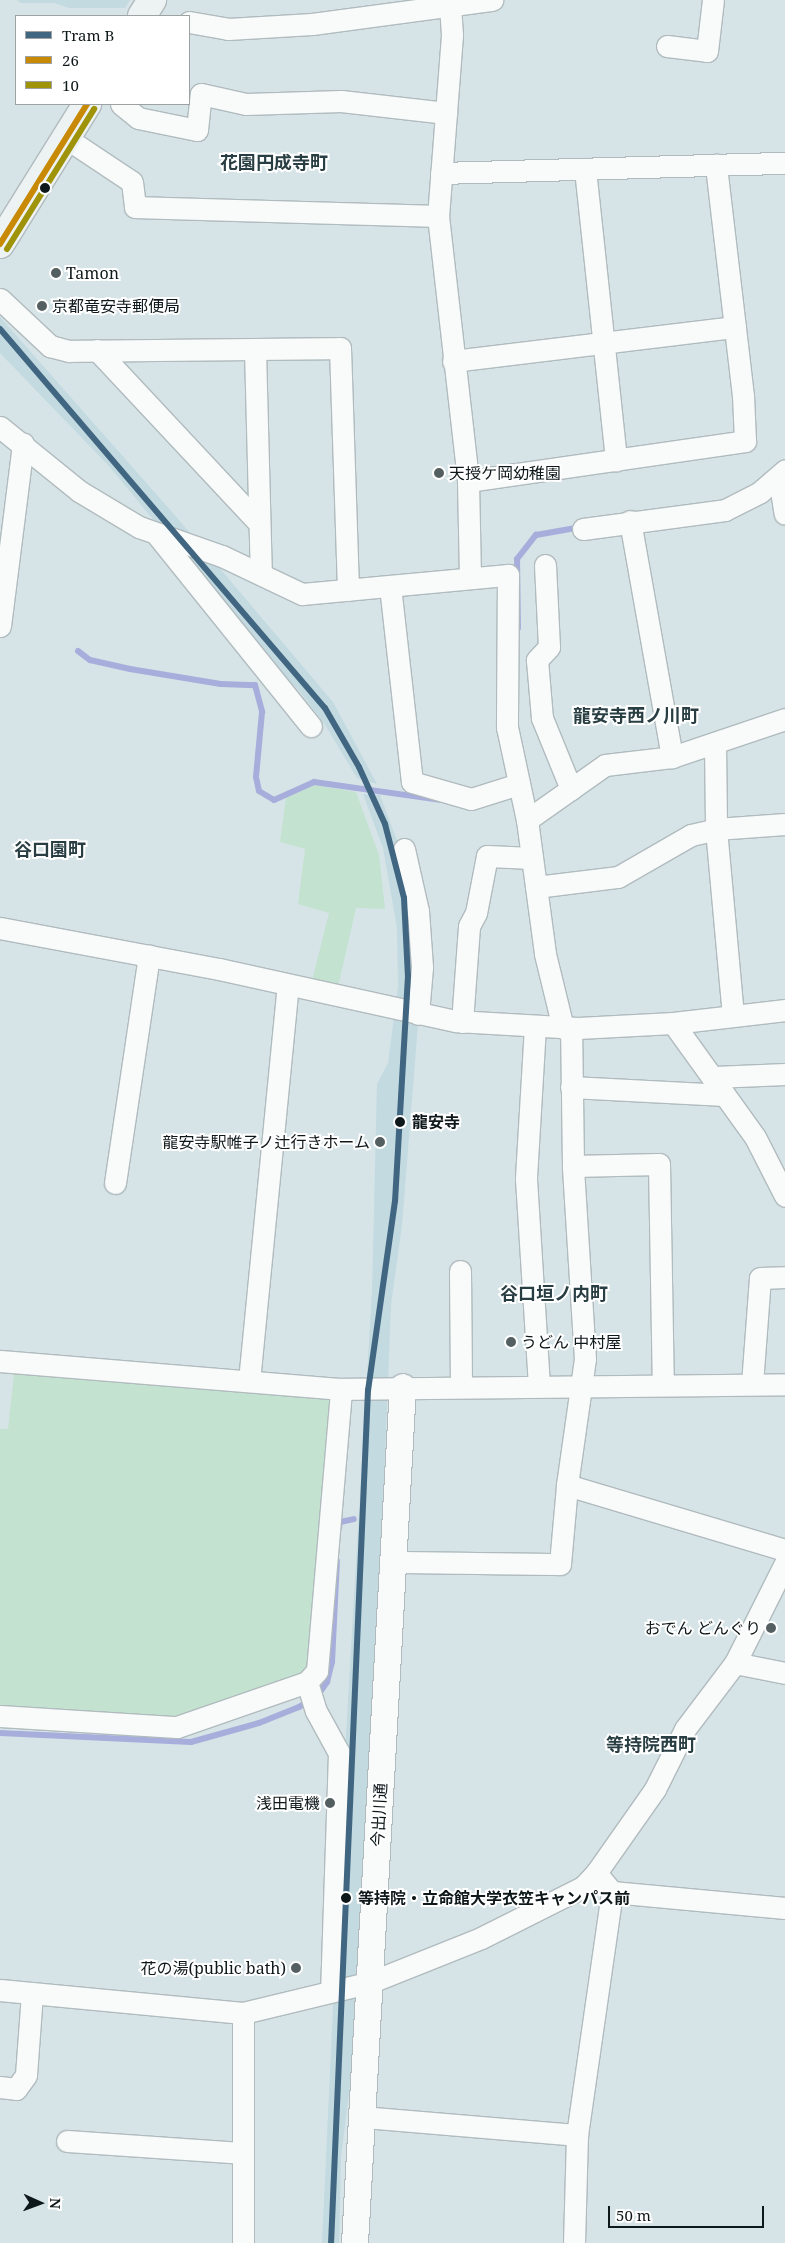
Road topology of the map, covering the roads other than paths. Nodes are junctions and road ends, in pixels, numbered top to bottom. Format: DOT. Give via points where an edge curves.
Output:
graph roads {
  1 [pos="492,0"];
  2 [pos="713,0"];
  3 [pos="450,6"];
  4 [pos="355,8"];
  5 [pos="190,22"];
  6 [pos="667,46"];
  7 [pos="86,105"];
  8 [pos="123,105"];
  9 [pos="446,113"];
  10 [pos="66,138"];
  11 [pos="785,163"];
  12 [pos="716,165"];
  13 [pos="585,169"];
  14 [pos="441,174"];
  15 [pos="438,216"];
  16 [pos="0,244"];
  17 [pos="0,299"];
  18 [pos="735,327"];
  19 [pos="604,343"];
  20 [pos="97,350"];
  21 [pos="255,350"];
  22 [pos="453,360"];
  23 [pos="0,428"];
  24 [pos="23,443"];
  25 [pos="616,460"];
  26 [pos="782,474"];
  27 [pos="468,481"];
  28 [pos="785,514"];
  29 [pos="630,521"];
  30 [pos="258,522"];
  31 [pos="583,528"];
  32 [pos="158,536"];
  33 [pos="545,565"];
  34 [pos="261,574"];
  35 [pos="470,578"];
  36 [pos="390,586"];
  37 [pos="348,590"];
  38 [pos="0,626"];
  39 [pos="785,719"];
  40 [pos="311,726"];
  41 [pos="715,743"];
  42 [pos="672,758"];
  43 [pos="518,784"];
  44 [pos="570,790"];
  45 [pos="527,820"];
  46 [pos="785,824"];
  47 [pos="716,830"];
  48 [pos="404,849"];
  49 [pos="532,858"];
  50 [pos="536,887"];
  51 [pos="0,928"];
  52 [pos="149,956"];
  53 [pos="288,986"];
  54 [pos="785,1010"];
  55 [pos="418,1014"];
  56 [pos="732,1015"];
  57 [pos="462,1022"];
  58 [pos="673,1023"];
  59 [pos="535,1026"];
  60 [pos="567,1028"];
  61 [pos="785,1074"];
  62 [pos="714,1077"];
  63 [pos="571,1087"];
  64 [pos="725,1095"];
  65 [pos="573,1166"];
  66 [pos="115,1183"];
  67 [pos="785,1196"];
  68 [pos="460,1271"];
  69 [pos="785,1277"];
  70 [pos="0,1361"];
  71 [pos="249,1381"];
  72 [pos="752,1384"];
  73 [pos="785,1384"];
  74 [pos="663,1385"];
  75 [pos="539,1386"];
  76 [pos="581,1386"];
  77 [pos="403,1387"];
  78 [pos="461,1387"];
  79 [pos="341,1389"];
  80 [pos="567,1485"];
  81 [pos="785,1550"];
  82 [pos="393,1562"];
  83 [pos="785,1563"];
  84 [pos="735,1663"];
  85 [pos="785,1673"];
  86 [pos="311,1695"];
  87 [pos="0,1716"];
  88 [pos="596,1873"];
  89 [pos="612,1892"];
  90 [pos="785,1908"];
  91 [pos="371,1982"];
  92 [pos="0,1990"];
  93 [pos="331,1991"];
  94 [pos="32,1993"];
  95 [pos="243,2013"];
  96 [pos="0,2087"];
  97 [pos="363,2117"];
  98 [pos="577,2135"];
  99 [pos="68,2141"];
  100 [pos="242,2154"];
  101 [pos="243,2243"];
  102 [pos="355,2243"];
  103 [pos="574,2243"];
  1 -- 3 [label="street"];
  2 -- 6 [label="street" via="707,50"];
  3 -- 4 [label="street"];
  3 -- 9 [label="street" via="452,35"];
  4 -- 5 [label="street" via="312,24 228,29"];
  7 -- 10 [label="main road"];
  8 -- 9 [label="street" via="138,118 197,130 201,94 246,104 341,101"];
  9 -- 14 [label="street"];
  10 -- 15 [label="street" via="132,182 135,207"];
  10 -- 16 [label="main road"];
  11 -- 12 [label="street"];
  12 -- 13 [label="street"];
  12 -- 18 [label="street"];
  13 -- 14 [label="street"];
  13 -- 19 [label="street"];
  14 -- 15 [label="street"];
  15 -- 22 [label="street"];
  17 -- 20 [label="street" via="50,346"];
  18 -- 19 [label="street"];
  18 -- 25 [label="street" via="745,441"];
  19 -- 22 [label="street"];
  19 -- 25 [label="street"];
  20 -- 21 [label="street"];
  20 -- 30 [label="street"];
  21 -- 30 [label="street"];
  21 -- 37 [label="street" via="340,348"];
  22 -- 27 [label="street"];
  23 -- 24 [label="street"];
  24 -- 32 [label="street" via="80,492"];
  24 -- 38 [label="street"];
  25 -- 27 [label="street"];
  26 -- 28 [label="street"];
  26 -- 29 [label="street" via="725,510 664,520"];
  27 -- 35 [label="street"];
  29 -- 31 [label="street"];
  29 -- 42 [label="street"];
  30 -- 34 [label="street"];
  32 -- 34 [label="street" via="222,556"];
  32 -- 40 [label="street"];
  33 -- 44 [label="street" via="549,647 537,660 542,718"];
  34 -- 37 [label="street" via="302,594"];
  35 -- 36 [label="street"];
  35 -- 43 [label="street" via="508,575 507,726"];
  36 -- 37 [label="street"];
  36 -- 43 [label="street" via="412,782 471,799"];
  39 -- 41 [label="street"];
  41 -- 42 [label="street"];
  41 -- 47 [label="street"];
  42 -- 44 [label="street" via="605,765"];
  43 -- 45 [label="street"];
  44 -- 45 [label="street"];
  45 -- 49 [label="street"];
  46 -- 47 [label="street"];
  47 -- 50 [label="street" via="691,835 618,877"];
  47 -- 56 [label="street"];
  48 -- 55 [label="street" via="418,911 422,967"];
  49 -- 50 [label="street"];
  49 -- 57 [label="street" via="487,856 476,913 469,926"];
  50 -- 60 [label="street" via="545,954"];
  51 -- 52 [label="street"];
  52 -- 53 [label="street"];
  52 -- 66 [label="street"];
  53 -- 55 [label="street"];
  53 -- 71 [label="street"];
  54 -- 56 [label="street"];
  55 -- 57 [label="street"];
  56 -- 58 [label="street"];
  57 -- 59 [label="street"];
  58 -- 60 [label="street"];
  58 -- 62 [label="street"];
  59 -- 60 [label="street"];
  59 -- 75 [label="street" via="526,1179"];
  60 -- 63 [label="street"];
  61 -- 62 [label="street"];
  62 -- 64 [label="street"];
  63 -- 64 [label="street"];
  63 -- 65 [label="street"];
  64 -- 67 [label="street" via="755,1137"];
  65 -- 74 [label="street" via="659,1164"];
  65 -- 76 [label="street" via="585,1359"];
  68 -- 78 [label="street"];
  69 -- 72 [label="street" via="760,1278"];
  70 -- 71 [label="street"];
  71 -- 79 [label="street"];
  72 -- 73 [label="street"];
  72 -- 74 [label="street"];
  74 -- 76 [label="street"];
  75 -- 76 [label="street"];
  75 -- 78 [label="street"];
  76 -- 80 [label="street"];
  77 -- 78 [label="street"];
  77 -- 79 [label="street"];
  77 -- 82 [label="street, 今出川通"];
  79 -- 86 [label="street" via="317,1671"];
  80 -- 81 [label="street"];
  80 -- 82 [label="street" via="560,1564"];
  82 -- 91 [label="street, 今出川通"];
  83 -- 84 [label="street"];
  84 -- 85 [label="street"];
  84 -- 88 [label="street" via="685,1729 655,1789"];
  86 -- 87 [label="street" via="177,1727"];
  86 -- 93 [label="street" via="339,1753"];
  88 -- 89 [label="street"];
  88 -- 91 [label="street" via="583,1886 481,1938"];
  89 -- 90 [label="street"];
  89 -- 98 [label="street"];
  91 -- 93 [label="street"];
  91 -- 97 [label="street, 今出川通"];
  92 -- 94 [label="street"];
  93 -- 95 [label="street"];
  94 -- 95 [label="street"];
  94 -- 96 [label="street" via="26,2076 16,2089"];
  95 -- 100 [label="street"];
  97 -- 98 [label="street"];
  97 -- 102 [label="street, 今出川通"];
  98 -- 103 [label="street"];
  99 -- 100 [label="street"];
  100 -- 101 [label="street"];
}
